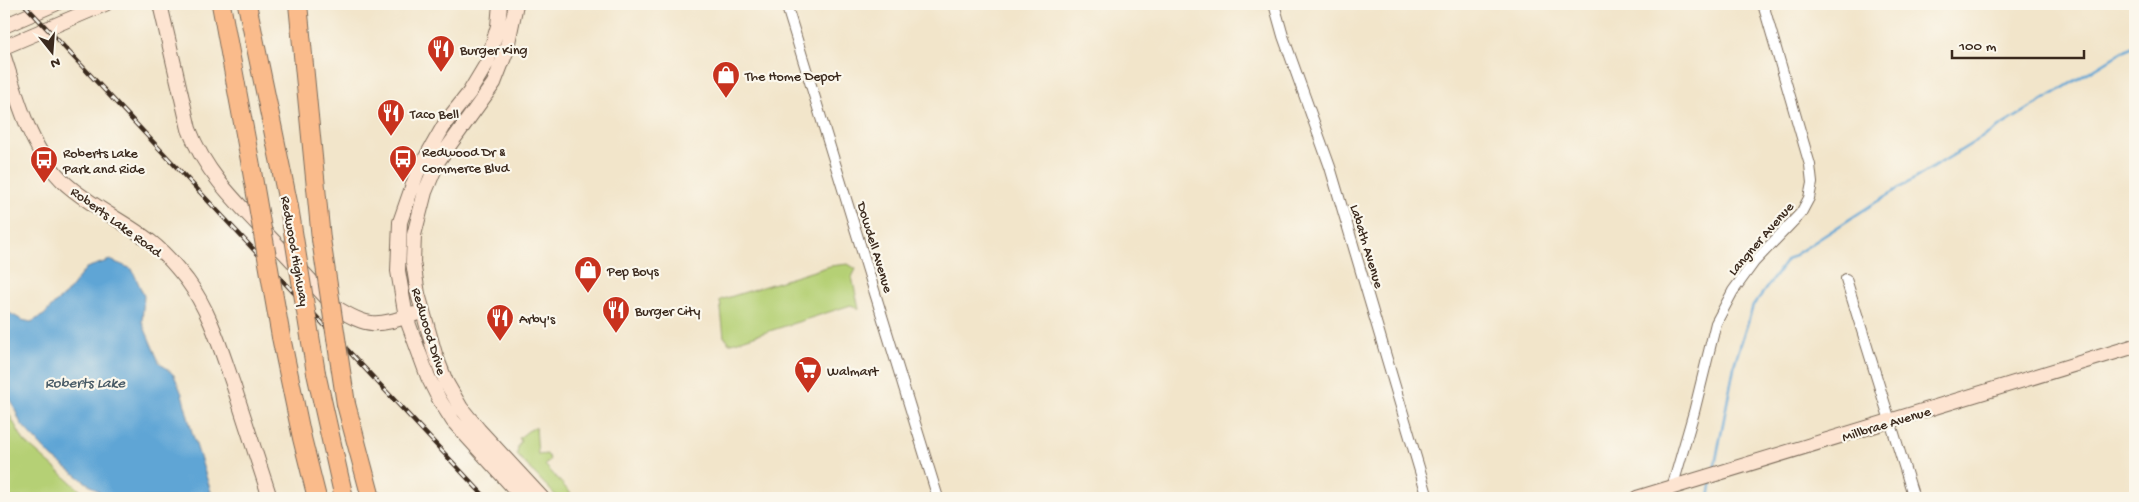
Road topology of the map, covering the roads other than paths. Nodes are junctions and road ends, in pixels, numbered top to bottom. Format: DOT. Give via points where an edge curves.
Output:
graph roads {
  1 [pos="55,4"];
  2 [pos="105,4"];
  3 [pos="160,4"];
  4 [pos="209,4"];
  5 [pos="221,4"];
  6 [pos="298,4"];
  7 [pos="500,4"];
  8 [pos="516,4"];
  9 [pos="786,4"];
  10 [pos="1274,4"];
  11 [pos="1763,4"];
  12 [pos="248,10"];
  13 [pos="220,23"];
  14 [pos="4,26"];
  15 [pos="498,26"];
  16 [pos="512,30"];
  17 [pos="4,47"];
  18 [pos="4,57"];
  19 [pos="446,122"];
  20 [pos="459,131"];
  21 [pos="400,222"];
  22 [pos="416,224"];
  23 [pos="1846,279"];
  24 [pos="423,312"];
  25 [pos="406,317"];
  26 [pos="2135,346"];
  27 [pos="1890,422"];
  28 [pos="1672,488"];
  29 [pos="270,498"];
  30 [pos="317,498"];
  31 [pos="344,498"];
  32 [pos="371,498"];
  33 [pos="524,498"];
  34 [pos="542,498"];
  35 [pos="938,498"];
  36 [pos="1428,498"];
  37 [pos="1637,498"];
  38 [pos="1914,498"];
  1 -- 14 [label="street"];
  2 -- 17 [label="street"];
  3 -- 25 [label="street" via="189,129 207,168 335,307 355,320 371,324"];
  4 -- 13 [label="highway"];
  5 -- 13 [label="highway"];
  6 -- 32 [label="highway, bridge" via="321,239 346,404"];
  7 -- 15 [label="street, Redwood Drive"];
  8 -- 16 [label="street, Redwood Drive"];
  9 -- 35 [label="street, Dowdell Avenue"];
  10 -- 36 [label="street, Labath Avenue" via="1330,167"];
  11 -- 28 [label="street, Langner Avenue" via="1810,165 1812,183 1801,214 1754,262 1733,290 1716,323"];
  12 -- 31 [label="highway, Redwood Highway, bridge" via="289,207 316,372"];
  13 -- 30 [label="highway, bridge" via="251,166 281,337"];
  15 -- 16 [label="street"];
  15 -- 19 [label="street, Redwood Drive" via="487,63"];
  16 -- 20 [label="street, Redwood Drive" via="494,83"];
  18 -- 29 [label="street, Roberts Lake Road" via="40,152 58,175 95,206 150,241 188,281 206,311 218,341"];
  19 -- 20 [label="street"];
  19 -- 21 [label="street, Redwood Drive" via="417,172"];
  20 -- 22 [label="street, Redwood Drive" via="438,161"];
  21 -- 22 [label="street"];
  21 -- 25 [label="street, Redwood Drive" via="398,271"];
  22 -- 24 [label="street, Redwood Drive" via="413,262"];
  23 -- 27 [label="street"];
  24 -- 25 [label="street"];
  24 -- 34 [label="street, Redwood Drive" via="446,382 462,408"];
  25 -- 33 [label="street, Redwood Drive" via="428,377 448,414"];
  26 -- 27 [label="street, Millbrae Avenue"];
  27 -- 28 [label="street, Millbrae Avenue"];
  27 -- 38 [label="street"];
  28 -- 37 [label="street, Millbrae Avenue"];
}
